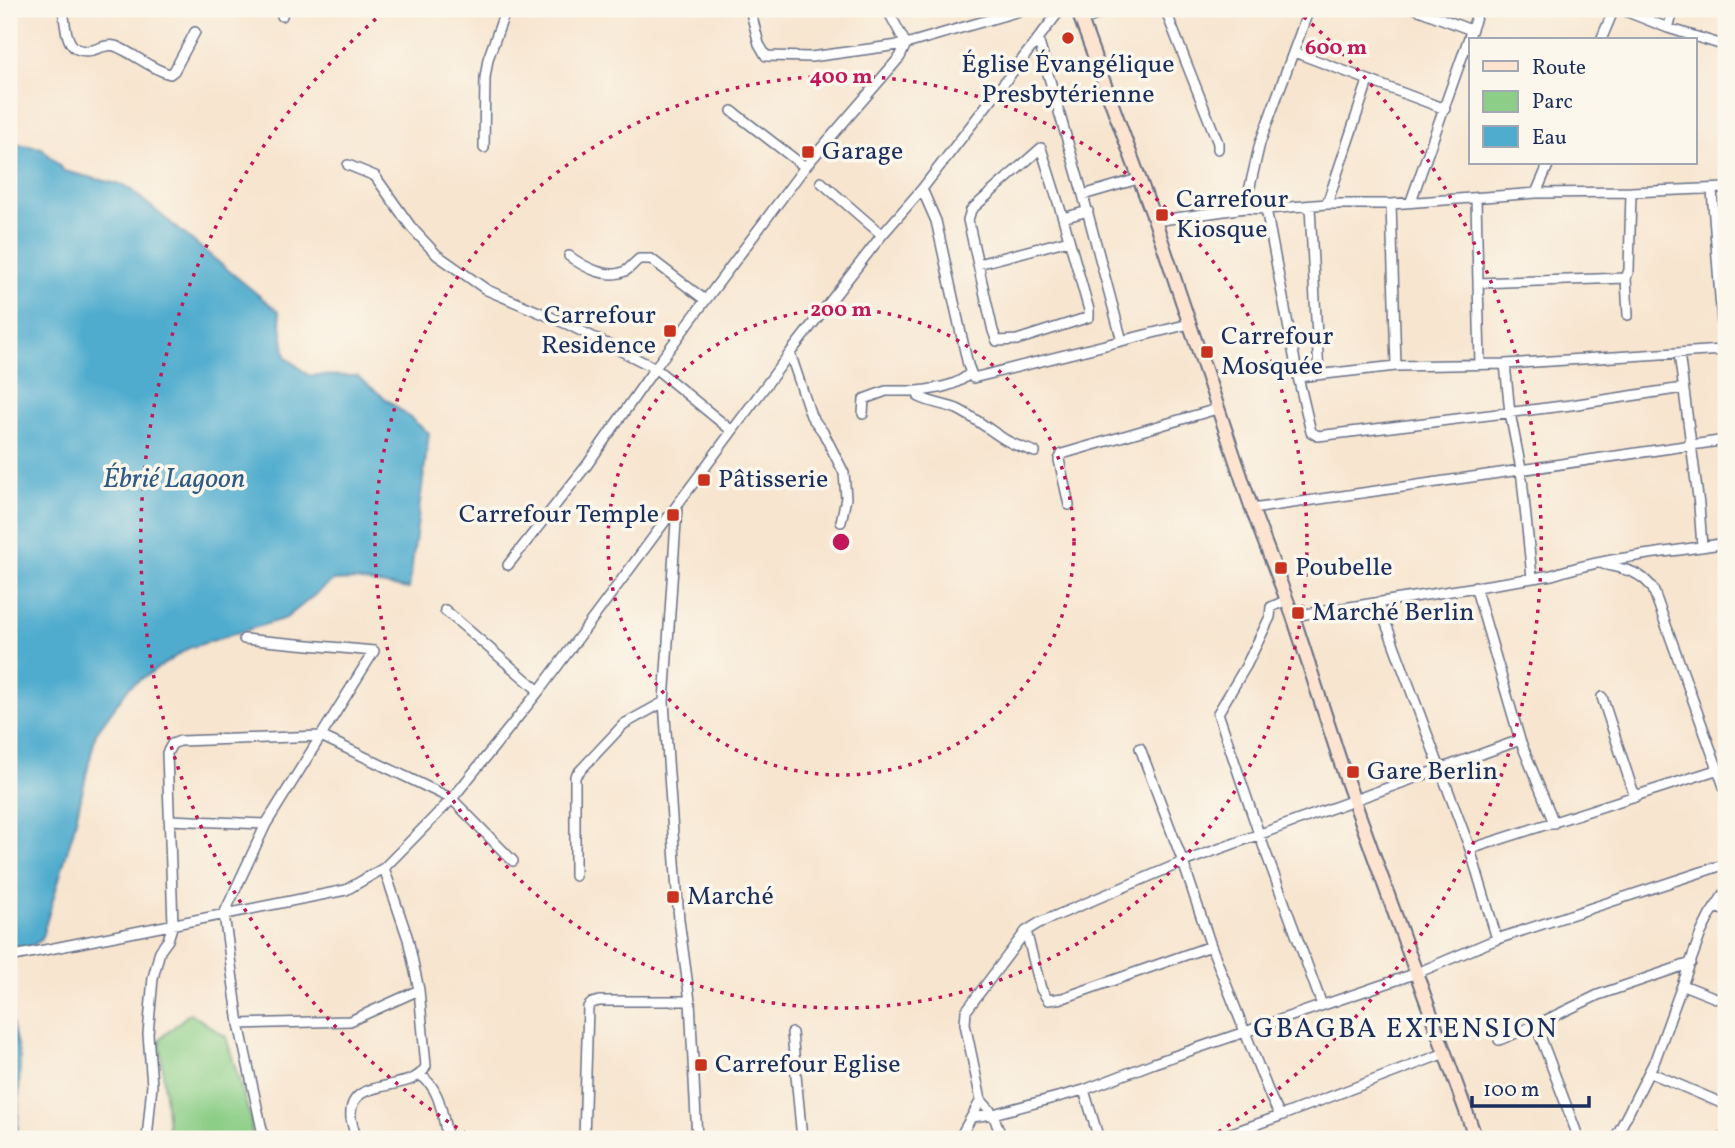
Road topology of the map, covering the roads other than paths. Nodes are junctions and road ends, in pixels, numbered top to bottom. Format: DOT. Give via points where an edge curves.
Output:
graph roads {
  1 [pos="63,9"];
  2 [pos="506,9"];
  3 [pos="750,9"];
  4 [pos="887,9"];
  5 [pos="1026,9"];
  6 [pos="1061,9"];
  7 [pos="1165,9"];
  8 [pos="1309,9"];
  9 [pos="1416,9"];
  10 [pos="1479,9"];
  11 [pos="1614,9"];
  12 [pos="1620,9"];
  13 [pos="1674,9"];
  14 [pos="1111,10"];
  15 [pos="1080,15"];
  16 [pos="1668,28"];
  17 [pos="1471,30"];
  18 [pos="195,32"];
  19 [pos="1038,38"];
  20 [pos="1602,38"];
  21 [pos="906,44"];
  22 [pos="1726,46"];
  23 [pos="1294,52"];
  24 [pos="1368,81"];
  25 [pos="1445,109"];
  26 [pos="732,111"];
  27 [pos="484,148"];
  28 [pos="1218,149"];
  29 [pos="1549,164"];
  30 [pos="348,165"];
  31 [pos="805,167"];
  32 [pos="1139,179"];
  33 [pos="821,182"];
  34 [pos="1726,188"];
  35 [pos="922,189"];
  36 [pos="1712,190"];
  37 [pos="1631,192"];
  38 [pos="1536,193"];
  39 [pos="1083,195"];
  40 [pos="1476,199"];
  41 [pos="1411,201"];
  42 [pos="1327,204"];
  43 [pos="1391,204"];
  44 [pos="1310,207"];
  45 [pos="1245,208"];
  46 [pos="1266,209"];
  47 [pos="1088,211"];
  48 [pos="1063,218"];
  49 [pos="1154,221"];
  50 [pos="882,235"];
  51 [pos="1069,240"];
  52 [pos="569,257"];
  53 [pos="978,264"];
  54 [pos="1626,278"];
  55 [pos="1478,283"];
  56 [pos="705,300"];
  57 [pos="1628,315"];
  58 [pos="1189,324"];
  59 [pos="1122,341"];
  60 [pos="1723,350"];
  61 [pos="790,353"];
  62 [pos="1679,353"];
  63 [pos="1480,364"];
  64 [pos="1505,364"];
  65 [pos="1396,366"];
  66 [pos="655,368"];
  67 [pos="970,373"];
  68 [pos="1319,374"];
  69 [pos="1298,377"];
  70 [pos="1726,377"];
  71 [pos="1683,388"];
  72 [pos="918,391"];
  73 [pos="1217,409"];
  74 [pos="1510,413"];
  75 [pos="863,414"];
  76 [pos="732,431"];
  77 [pos="1726,440"];
  78 [pos="1690,445"];
  79 [pos="1035,452"];
  80 [pos="1521,469"];
  81 [pos="677,505"];
  82 [pos="1069,505"];
  83 [pos="1252,509"];
  84 [pos="841,522"];
  85 [pos="1726,543"];
  86 [pos="1702,547"];
  87 [pos="1598,562"];
  88 [pos="508,565"];
  89 [pos="1532,577"];
  90 [pos="1475,586"];
  91 [pos="1287,600"];
  92 [pos="1378,602"];
  93 [pos="445,610"];
  94 [pos="1293,616"];
  95 [pos="244,639"];
  96 [pos="539,691"];
  97 [pos="1602,697"];
  98 [pos="664,702"];
  99 [pos="321,736"];
  100 [pos="1520,740"];
  101 [pos="1140,748"];
  102 [pos="1441,769"];
  103 [pos="1719,769"];
  104 [pos="1726,792"];
  105 [pos="1635,797"];
  106 [pos="452,799"];
  107 [pos="1353,799"];
  108 [pos="169,820"];
  109 [pos="1554,823"];
  110 [pos="267,824"];
  111 [pos="1259,834"];
  112 [pos="1470,849"];
  113 [pos="513,861"];
  114 [pos="1183,862"];
  115 [pos="1726,864"];
  116 [pos="384,868"];
  117 [pos="575,876"];
  118 [pos="1726,891"];
  119 [pos="1715,907"];
  120 [pos="1726,911"];
  121 [pos="224,914"];
  122 [pos="173,924"];
  123 [pos="1026,931"];
  124 [pos="1497,939"];
  125 [pos="1211,946"];
  126 [pos="9,957"];
  127 [pos="1691,963"];
  128 [pos="1417,973"];
  129 [pos="1683,985"];
  130 [pos="419,990"];
  131 [pos="690,1001"];
  132 [pos="1726,1002"];
  133 [pos="1322,1005"];
  134 [pos="239,1024"];
  135 [pos="1536,1025"];
  136 [pos="1245,1032"];
  137 [pos="792,1033"];
  138 [pos="1499,1040"];
  139 [pos="1445,1053"];
  140 [pos="1649,1072"];
  141 [pos="420,1075"];
  142 [pos="1084,1090"];
  143 [pos="981,1100"];
  144 [pos="1726,1105"];
  145 [pos="993,1114"];
  146 [pos="1280,1116"];
  147 [pos="972,1117"];
  148 [pos="1726,1132"];
  149 [pos="147,1139"];
  150 [pos="264,1139"];
  151 [pos="356,1139"];
  152 [pos="448,1139"];
  153 [pos="584,1139"];
  154 [pos="696,1139"];
  155 [pos="802,1139"];
  156 [pos="959,1139"];
  157 [pos="1002,1139"];
  158 [pos="1099,1139"];
  159 [pos="1215,1139"];
  160 [pos="1476,1139"];
  161 [pos="1579,1139"];
  162 [pos="1615,1139"];
  163 [pos="1723,1139"];
  1 -- 18 [label="street" via="69,44 74,48 114,46 170,74"];
  2 -- 27 [label="street" via="488,59"];
  3 -- 21 [label="street" via="766,56 811,57"];
  4 -- 21 [label="street"];
  5 -- 21 [label="street"];
  6 -- 19 [label="street"];
  7 -- 28 [label="street"];
  8 -- 23 [label="street"];
  9 -- 17 [label="street"];
  10 -- 17 [label="street"];
  11 -- 20 [label="street"];
  12 -- 16 [label="street"];
  13 -- 16 [label="street"];
  14 -- 15 [label="street"];
  15 -- 32 [label="street"];
  16 -- 22 [label="street"];
  17 -- 25 [label="street"];
  19 -- 35 [label="street"];
  19 -- 39 [label="street"];
  21 -- 31 [label="street" via="900,57"];
  23 -- 24 [label="street"];
  23 -- 45 [label="street" via="1260,143"];
  24 -- 25 [label="street"];
  24 -- 42 [label="street"];
  25 -- 41 [label="street"];
  26 -- 31 [label="street"];
  29 -- 38 [label="street"];
  30 -- 66 [label="street" via="374,176 437,255 487,290"];
  31 -- 56 [label="street"];
  32 -- 39 [label="street"];
  32 -- 49 [label="street"];
  33 -- 50 [label="street"];
  34 -- 36 [label="street"];
  35 -- 50 [label="street"];
  35 -- 67 [label="street" via="936,221"];
  36 -- 37 [label="street"];
  36 -- 60 [label="street"];
  37 -- 38 [label="street"];
  37 -- 54 [label="street"];
  38 -- 40 [label="street"];
  39 -- 47 [label="street"];
  40 -- 41 [label="street"];
  40 -- 55 [label="street"];
  41 -- 43 [label="street"];
  42 -- 43 [label="street"];
  42 -- 44 [label="street"];
  43 -- 65 [label="street"];
  44 -- 46 [label="street"];
  44 -- 68 [label="street"];
  45 -- 46 [label="street"];
  45 -- 49 [label="street"];
  46 -- 69 [label="street"];
  47 -- 48 [label="street"];
  47 -- 59 [label="street"];
  48 -- 51 [label="street"];
  48 -- 53 [label="street" via="1041,148 971,210 968,219"];
  49 -- 58 [label="street"];
  50 -- 61 [label="street"];
  51 -- 53 [label="street"];
  51 -- 53 [label="street" via="1089,317 1017,340 997,341"];
  52 -- 56 [label="street" via="594,271 616,273 639,258 651,259"];
  54 -- 55 [label="street"];
  54 -- 57 [label="street"];
  55 -- 63 [label="street"];
  56 -- 66 [label="street"];
  58 -- 59 [label="street"];
  58 -- 73 [label="street"];
  59 -- 67 [label="street" via="979,379"];
  60 -- 62 [label="street"];
  60 -- 70 [label="street"];
  61 -- 76 [label="street"];
  61 -- 84 [label="street" via="811,416 844,473 846,498"];
  62 -- 64 [label="street"];
  62 -- 71 [label="street"];
  63 -- 64 [label="street"];
  63 -- 65 [label="street"];
  64 -- 74 [label="street"];
  65 -- 68 [label="street"];
  66 -- 76 [label="street"];
  66 -- 88 [label="street" via="587,465"];
  67 -- 72 [label="street" via="964,380"];
  68 -- 69 [label="street"];
  69 -- 74 [label="street" via="1311,432 1318,436"];
  71 -- 74 [label="street"];
  71 -- 78 [label="street"];
  72 -- 75 [label="street" via="886,391 864,399"];
  72 -- 79 [label="street" via="928,402 958,410"];
  73 -- 82 [label="street" via="1062,454 1059,460"];
  73 -- 83 [label="street"];
  74 -- 80 [label="street"];
  76 -- 81 [label="street"];
  77 -- 78 [label="street"];
  78 -- 80 [label="street"];
  78 -- 86 [label="street"];
  80 -- 83 [label="street"];
  80 -- 89 [label="street"];
  81 -- 96 [label="street"];
  81 -- 98 [label="street"];
  83 -- 91 [label="street"];
  85 -- 86 [label="street"];
  86 -- 87 [label="street"];
  87 -- 89 [label="street"];
  87 -- 103 [label="street" via="1645,577 1653,589"];
  89 -- 90 [label="street"];
  90 -- 92 [label="street"];
  90 -- 100 [label="street"];
  91 -- 94 [label="street"];
  91 -- 111 [label="street" via="1271,607 1246,666 1218,713"];
  92 -- 94 [label="street"];
  92 -- 102 [label="street"];
  93 -- 96 [label="street"];
  94 -- 107 [label="street"];
  95 -- 99 [label="street" via="374,651"];
  96 -- 106 [label="street"];
  97 -- 105 [label="street"];
  98 -- 117 [label="street" via="624,724 575,776"];
  98 -- 131 [label="street" via="679,920"];
  99 -- 106 [label="street"];
  99 -- 108 [label="street" via="172,744 167,753"];
  99 -- 110 [label="street"];
  100 -- 102 [label="street"];
  100 -- 109 [label="street"];
  101 -- 114 [label="street"];
  102 -- 107 [label="street"];
  102 -- 112 [label="street"];
  103 -- 104 [label="street"];
  103 -- 105 [label="street"];
  105 -- 109 [label="street"];
  106 -- 113 [label="street"];
  106 -- 116 [label="street"];
  107 -- 111 [label="street"];
  107 -- 128 [label="street"];
  108 -- 110 [label="street"];
  108 -- 122 [label="street"];
  109 -- 112 [label="street"];
  110 -- 121 [label="street"];
  111 -- 114 [label="street"];
  111 -- 133 [label="street"];
  112 -- 124 [label="street"];
  114 -- 123 [label="street"];
  114 -- 125 [label="street"];
  115 -- 124 [label="street"];
  116 -- 121 [label="street" via="346,890"];
  116 -- 130 [label="street"];
  118 -- 119 [label="street"];
  119 -- 120 [label="street"];
  119 -- 127 [label="street"];
  121 -- 122 [label="street"];
  121 -- 134 [label="street"];
  122 -- 126 [label="street"];
  122 -- 149 [label="street" via="160,951 152,989"];
  123 -- 125 [label="street" via="1048,1000"];
  123 -- 143 [label="street" via="966,1012"];
  124 -- 128 [label="street"];
  125 -- 136 [label="street"];
  127 -- 129 [label="street"];
  127 -- 135 [label="street" via="1598,995"];
  128 -- 133 [label="street"];
  128 -- 139 [label="street"];
  129 -- 132 [label="street"];
  129 -- 140 [label="street"];
  130 -- 134 [label="street" via="350,1021"];
  130 -- 141 [label="street" via="426,1059"];
  131 -- 153 [label="street" via="599,1001 588,1007"];
  131 -- 154 [label="street"];
  133 -- 136 [label="street"];
  134 -- 150 [label="street"];
  135 -- 138 [label="street"];
  135 -- 161 [label="street"];
  136 -- 142 [label="street"];
  136 -- 146 [label="street"];
  137 -- 155 [label="street"];
  139 -- 146 [label="street"];
  139 -- 160 [label="street"];
  140 -- 144 [label="street"];
  140 -- 162 [label="street"];
  141 -- 151 [label="street" via="362,1093 354,1101 351,1116"];
  141 -- 152 [label="street" via="433,1084"];
  142 -- 145 [label="street"];
  142 -- 158 [label="street"];
  143 -- 145 [label="street"];
  143 -- 147 [label="street"];
  145 -- 147 [label="street"];
  145 -- 157 [label="street"];
  146 -- 159 [label="street"];
  147 -- 156 [label="street"];
  148 -- 163 [label="street"];
}
